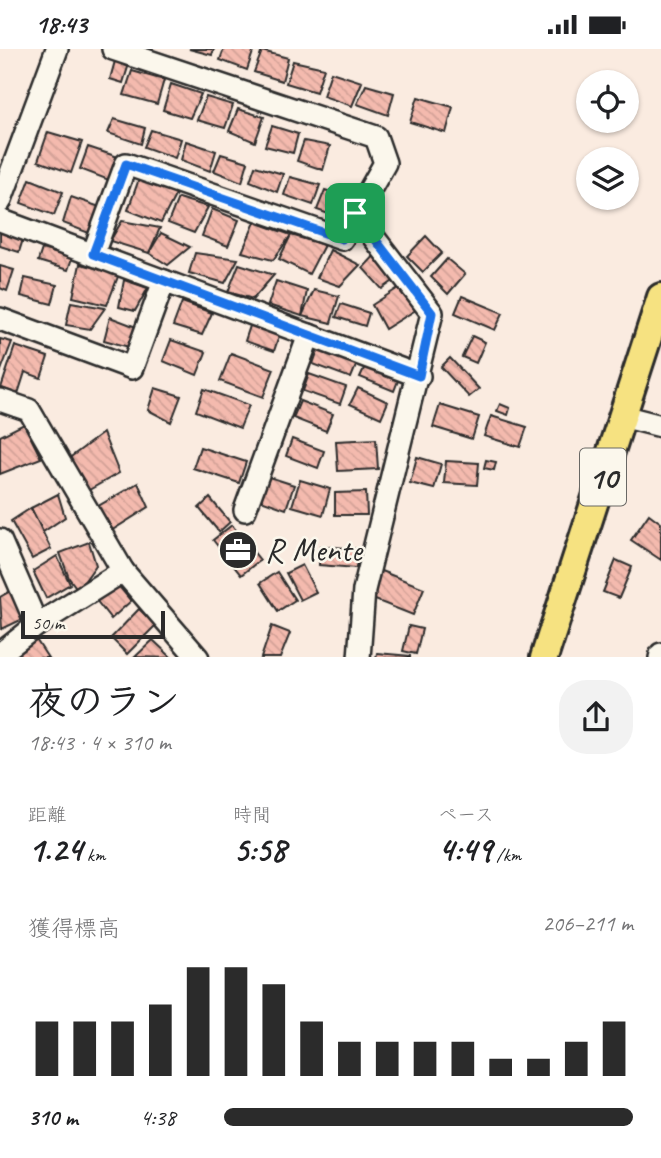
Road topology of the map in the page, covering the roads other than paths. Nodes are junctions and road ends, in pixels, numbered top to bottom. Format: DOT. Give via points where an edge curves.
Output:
graph roads {
  1 [pos="57,49"];
  2 [pos="113,49"];
  3 [pos="0,202"];
  4 [pos="355,213"];
  5 [pos="0,220"];
  6 [pos="93,254"];
  7 [pos="164,281"];
  8 [pos="661,297"];
  9 [pos="0,319"];
  10 [pos="309,335"];
  11 [pos="419,376"];
  12 [pos="0,400"];
  13 [pos="622,416"];
  14 [pos="661,426"];
  15 [pos="245,510"];
  16 [pos="0,540"];
  17 [pos="123,571"];
  18 [pos="37,625"];
  19 [pos="0,654"];
  20 [pos="198,657"];
  21 [pos="359,657"];
  22 [pos="544,657"];
  1 -- 3 [label="street"];
  2 -- 4 [label="street" via="376,137 386,163"];
  4 -- 6 [label="street" via="342,239 126,164"];
  4 -- 11 [label="street" via="432,313"];
  5 -- 6 [label="street"];
  6 -- 7 [label="street"];
  7 -- 9 [label="street" via="132,367"];
  7 -- 10 [label="street"];
  8 -- 13 [label="main road, 10"];
  10 -- 11 [label="street"];
  10 -- 15 [label="street"];
  11 -- 21 [label="street" via="363,590"];
  12 -- 17 [label="street" via="29,410"];
  13 -- 14 [label="street"];
  13 -- 22 [label="main road, 10"];
  16 -- 18 [label="street"];
  17 -- 18 [label="street"];
  17 -- 20 [label="street"];
  18 -- 19 [label="street"];
}
